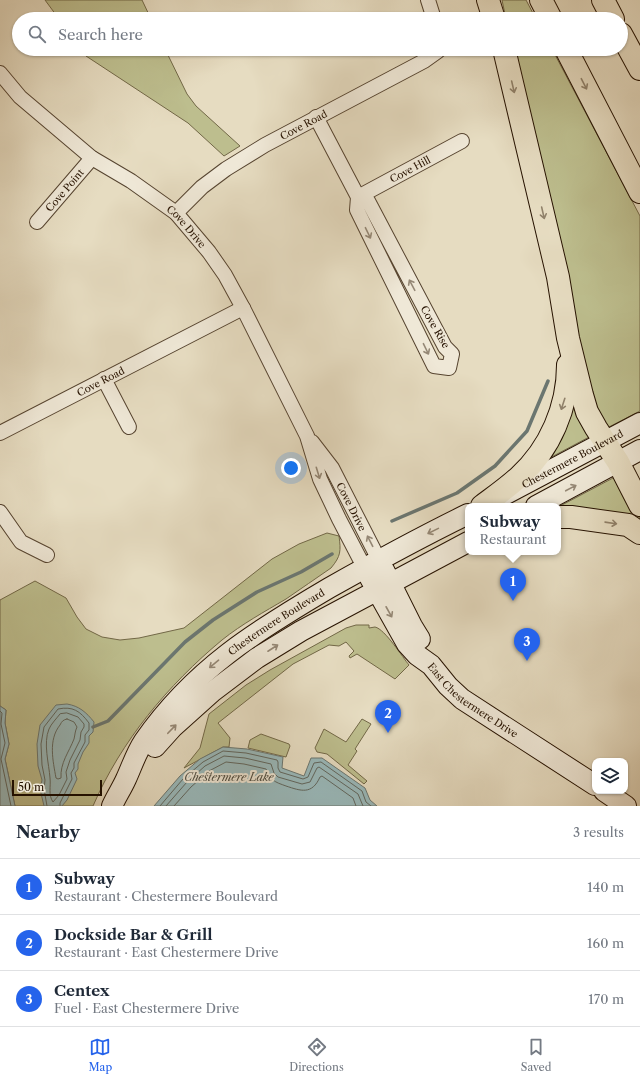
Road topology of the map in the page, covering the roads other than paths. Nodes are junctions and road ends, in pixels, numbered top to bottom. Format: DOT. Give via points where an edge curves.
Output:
graph roads {
  1 [pos="428,0"];
  2 [pos="488,0"];
  3 [pos="541,0"];
  4 [pos="603,0"];
  5 [pos="432,12"];
  6 [pos="492,12"];
  7 [pos="547,12"];
  8 [pos="609,12"];
  9 [pos="628,47"];
  10 [pos="432,56"];
  11 [pos="506,56"];
  12 [pos="570,56"];
  13 [pos="640,69"];
  14 [pos="0,73"];
  15 [pos="316,117"];
  16 [pos="462,141"];
  17 [pos="92,158"];
  18 [pos="640,192"];
  19 [pos="358,197"];
  20 [pos="176,214"];
  21 [pos="38,222"];
  22 [pos="243,308"];
  23 [pos="568,338"];
  24 [pos="104,379"];
  25 [pos="640,423"];
  26 [pos="130,427"];
  27 [pos="0,432"];
  28 [pos="605,442"];
  29 [pos="640,450"];
  30 [pos="618,462"];
  31 [pos="487,503"];
  32 [pos="489,503"];
  33 [pos="542,503"];
  34 [pos="640,505"];
  35 [pos="0,512"];
  36 [pos="465,515"];
  37 [pos="561,518"];
  38 [pos="640,533"];
  39 [pos="465,544"];
  40 [pos="47,555"];
  41 [pos="372,564"];
  42 [pos="383,586"];
  43 [pos="127,778"];
  44 [pos="592,783"];
  45 [pos="608,794"];
  46 [pos="112,806"];
  47 [pos="626,806"];
  1 -- 5 [label="street"];
  2 -- 6 [label="highway"];
  3 -- 7 [label="highway"];
  4 -- 8 [label="highway"];
  9 -- 13 [label="highway"];
  10 -- 15 [label="street, Cove Road"];
  11 -- 23 [label="highway, one-way" via="558,277"];
  12 -- 18 [label="highway, one-way"];
  14 -- 17 [label="street, Cove Drive" via="20,98"];
  15 -- 19 [label="street, Cove Rise"];
  15 -- 20 [label="street, Cove Road" via="226,169 202,187"];
  16 -- 19 [label="street, Cove Hill"];
  17 -- 20 [label="street, Cove Drive" via="131,181"];
  17 -- 21 [label="street, Cove Point"];
  19 -- 19 [label="street, Cove Rise, one-way" via="357,210 434,366 449,368 452,354 444,347 368,201"];
  20 -- 22 [label="street, Cove Drive" via="209,252"];
  22 -- 24 [label="street, Cove Road"];
  22 -- 41 [label="street, Cove Drive" via="307,436 320,480 339,519"];
  23 -- 28 [label="highway" via="587,412"];
  23 -- 31 [label="highway, one-way" via="566,396 553,431 520,477"];
  24 -- 26 [label="street"];
  24 -- 27 [label="street, Cove Road"];
  25 -- 28 [label="main road, Chestermere Boulevard"];
  28 -- 30 [label="highway"];
  28 -- 32 [label="main road, Chestermere Boulevard"];
  29 -- 30 [label="main road"];
  33 -- 30 [label="main road, one-way"];
  30 -- 34 [label="highway"];
  35 -- 40 [label="street" via="21,542"];
  36 -- 41 [label="main road, Chestermere Boulevard, one-way" via="419,537"];
  37 -- 38 [label="highway, one-way" via="628,525"];
  39 -- 42 [label="main road, Chestermere Boulevard"];
  41 -- 42 [label="main road, East Chestermere Drive"];
  41 -- 43 [label="main road, Chestermere Boulevard, one-way" via="280,617 241,643 198,678 179,697 144,741"];
  43 -- 42 [label="main road, Chestermere Boulevard, one-way" via="173,727 243,668 295,634"];
  42 -- 44 [label="main road, East Chestermere Drive" via="428,652 431,665 448,686 462,699"];
  43 -- 46 [label="main road, Chestermere Boulevard"];
  45 -- 47 [label="main road"];
}
